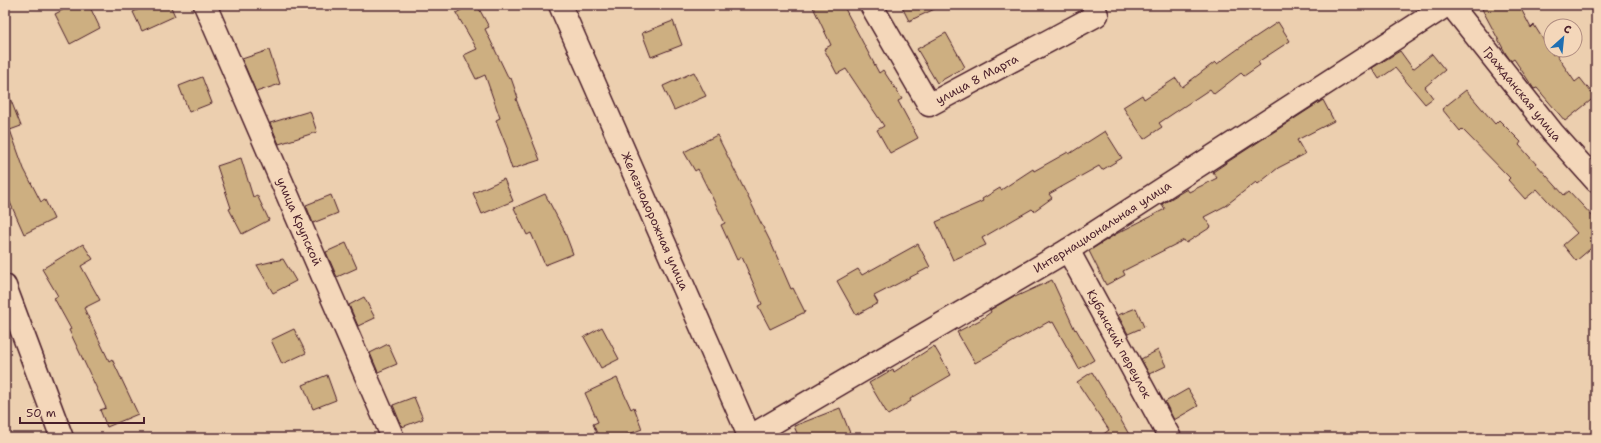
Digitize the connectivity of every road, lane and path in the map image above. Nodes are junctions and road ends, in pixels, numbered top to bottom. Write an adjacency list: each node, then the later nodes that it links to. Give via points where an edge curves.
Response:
1 (205, 5): 12 (street, улица Крупской)
2 (560, 5): 10 (street, Железнодорожная улица)
3 (871, 5): 4 (street, улица 8 Марта, via 928,105 1097,15)
4 (1093, 5)
5 (1448, 5): 8 (street, Интернациональная улица)
6 (1451, 5): 7 (street, Гражданская улица, via 1553,133)
7 (1596, 181)
8 (1068, 250): 10 (street, Интернациональная улица); 13 (street, Кубанский переулок)
9 (5, 286): 11 (street)
10 (749, 437)
11 (62, 438)
12 (393, 438)
13 (1170, 438)

